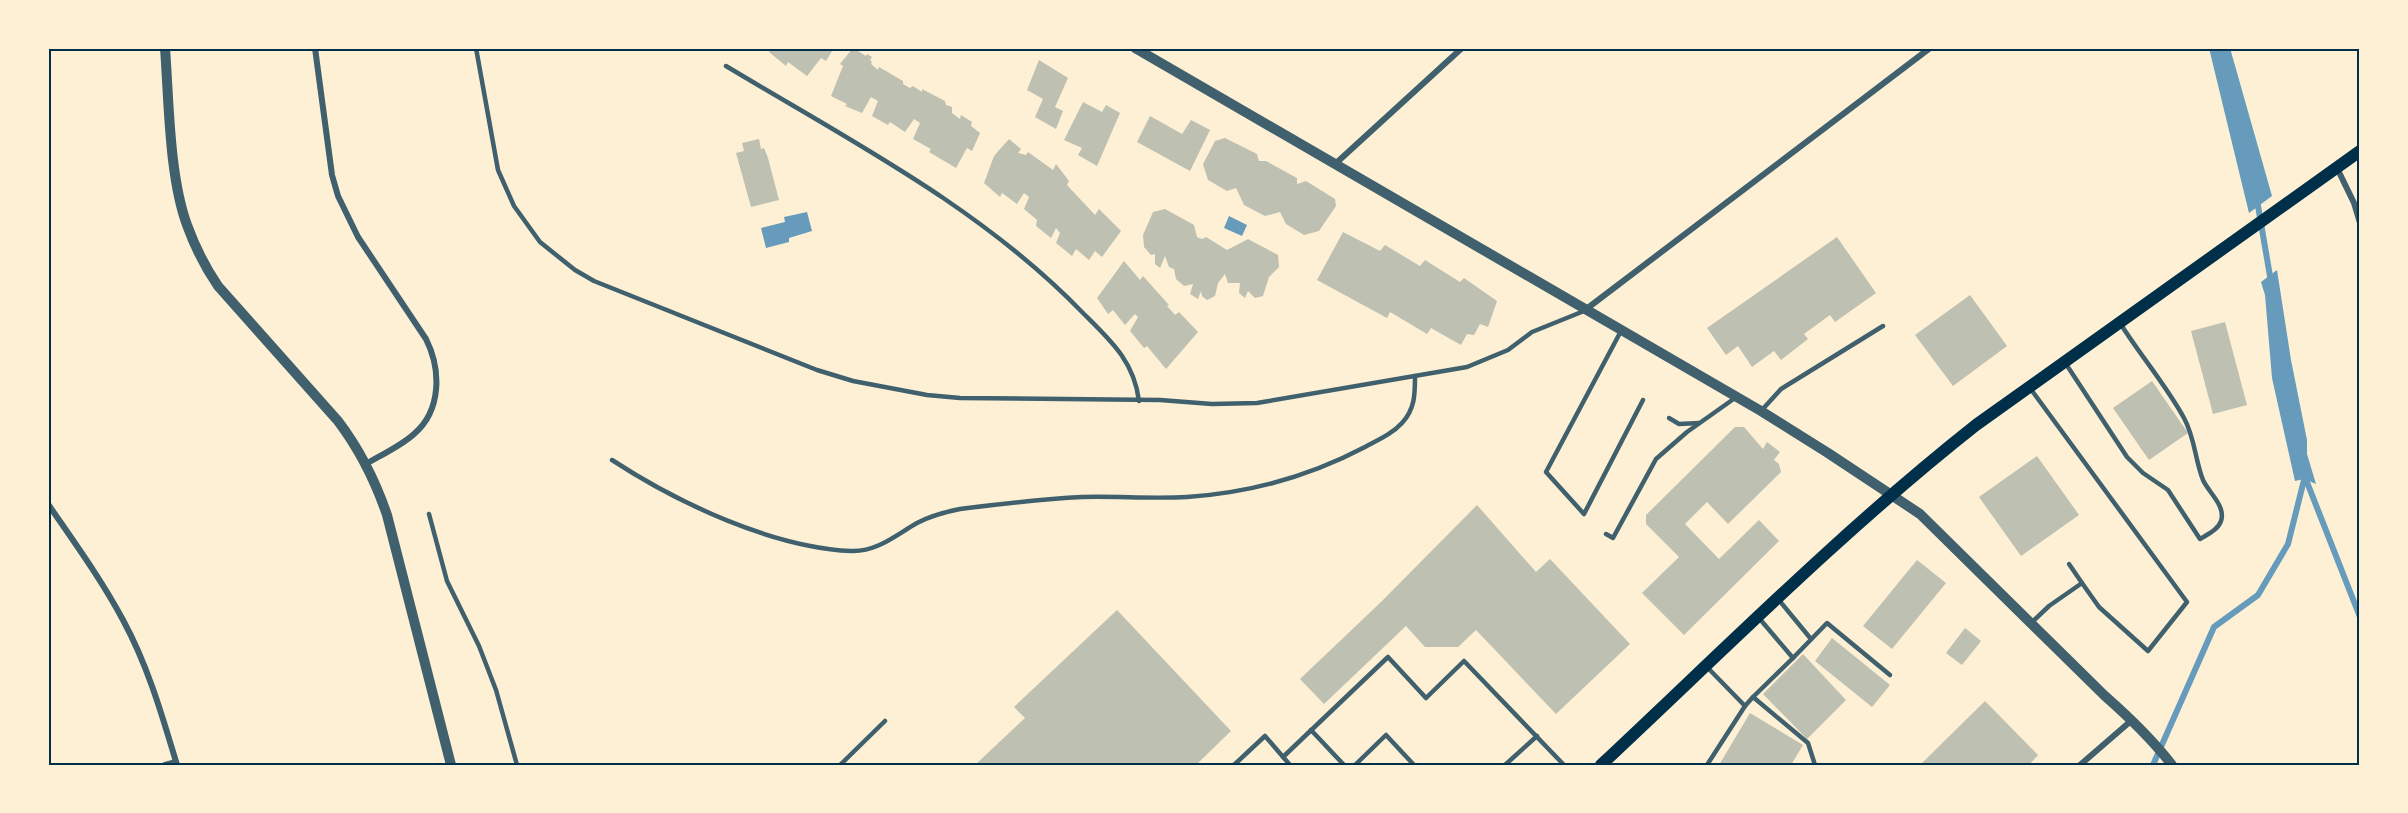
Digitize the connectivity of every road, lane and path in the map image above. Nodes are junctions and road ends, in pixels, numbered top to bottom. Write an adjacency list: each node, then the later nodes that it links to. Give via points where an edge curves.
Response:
1 (165, 48): 26 (street, via 175,173 186,224 196,247 225,295 338,421)
2 (315, 48): 26 (street, via 338,196 358,237 426,339 437,375 434,401 422,424 414,434)
3 (476, 48): 21 (lane, via 493,150 514,207 540,242 594,281 817,370 890,390 960,398)
4 (1135, 48): 9 (street)
5 (1462, 48): 9 (street)
6 (1930, 48): 12 (street)
7 (726, 66): 21 (lane, via 953,202 1007,243 1059,289 1121,353 1137,382)
8 (2360, 151): 10 (main road)
9 (1334, 165): 12 (street)
10 (2337, 167): 11 (street); 13 (main road)
11 (2360, 223)
12 (1585, 310): 15 (street); 17 (lane, via 1532,332 1481,363)
13 (2120, 323): 16 (main road); 16 (lane, via 2184,418 2202,477 2222,514 2216,529 2200,539 2168,490 2127,457)
14 (1883, 326): 22 (lane, via 1781,389)
15 (1620, 331): 19 (street); 20 (lane, via 1546,472 1584,514)
16 (2065, 362): 18 (main road)
17 (1415, 376): 21 (lane, via 1257,403); 25 (lane, via 1415,399 1397,428 1356,452 1272,483 1215,494 1081,497 961,509 931,517 881,545 860,551 796,541 722,519 665,492)
18 (2030, 387): 27 (main road, via 1976,425); 32 (lane, via 2187,602 2148,651 2099,607)
19 (1735, 398): 22 (street); 24 (lane)
20 (1643, 400)
21 (1139, 401)
22 (1761, 411): 27 (street)
23 (1669, 418): 24 (lane, via 1679,424)
24 (1700, 423): 30 (lane, via 1656,459 1613,538)
25 (612, 460)
26 (366, 464): 49 (street, via 387,515)
27 (1890, 496): 33 (main road); 35 (street, via 1920,514)
28 (48, 504): 47 (street, via 123,621 150,679)
29 (429, 513): 50 (lane, via 447,581 492,679)
30 (1606, 534)
31 (2069, 564): 32 (lane)
32 (2082, 583): 35 (lane)
33 (1778, 598): 34 (main road); 36 (lane)
34 (1758, 617): 37 (lane); 38 (main road)
35 (2031, 623): 42 (street)
36 (1811, 639): 37 (lane); 39 (lane, via 1827,623)
37 (1793, 657): 40 (lane)
38 (1706, 666): 41 (lane); 59 (main road)
39 (1890, 675)
40 (1753, 697): 41 (lane); 61 (lane, via 1808,743)
41 (1745, 706): 60 (lane)
42 (2132, 719): 62 (street); 63 (street)
43 (885, 721): 51 (lane)
44 (1311, 730): 45 (lane, via 1388,657 1426,698 1464,661); 46 (lane); 54 (lane)
45 (1537, 736): 57 (lane); 58 (lane)
46 (1283, 757): 52 (lane, via 1265,736); 53 (lane)
47 (177, 763): 48 (street)
48 (165, 765)
49 (451, 765)
50 (518, 765)
51 (840, 765)
52 (1234, 765)
53 (1290, 765)
54 (1344, 765)
55 (1355, 765): 56 (lane, via 1386,735)
56 (1414, 765)
57 (1505, 765)
58 (1564, 765)
59 (1601, 765)
60 (1707, 765)
61 (1815, 765)
62 (2080, 765)
63 (2172, 765)

